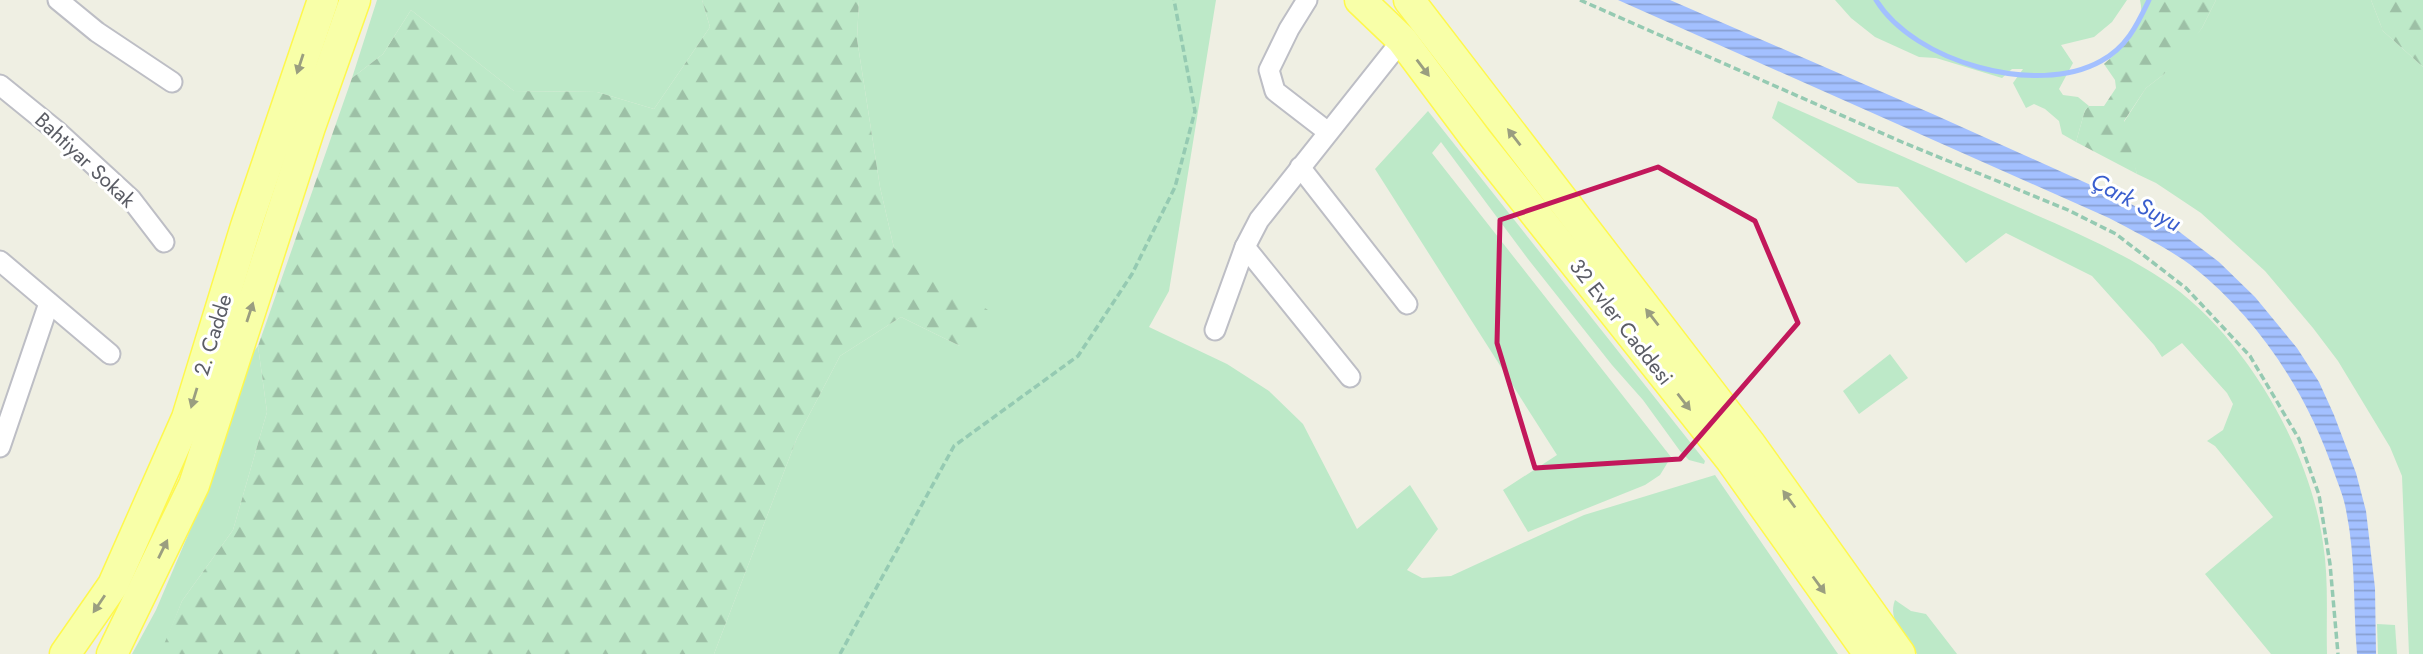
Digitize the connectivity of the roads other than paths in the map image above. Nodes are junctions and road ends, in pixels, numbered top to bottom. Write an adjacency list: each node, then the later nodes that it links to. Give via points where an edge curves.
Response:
1 (58, 0): 8 (street)
2 (323, 0): 21 (main road, 2. Cadde, one-way to 21, via 187,418 113,585)
3 (355, 0): 22 (main road, 2. Cadde, one-way to 3, via 194,485)
4 (1307, 0): 10 (street, via 1269,69 1275,91)
5 (1360, 0): 7 (main road, 32 Evler Caddesi)
6 (1409, 0): 24 (main road, 32 Evler Caddesi, one-way to 6, via 1751,445)
7 (1402, 40): 10 (street); 23 (main road, 32 Evler Caddesi, one-way to 23, via 1731,460)
8 (172, 82)
9 (0, 85): 12 (street, Bahtiyar Sokak, via 131,198)
10 (1328, 132): 11 (street)
11 (1300, 167): 13 (street, via 1259,220); 16 (street)
12 (164, 242)
13 (1245, 247): 17 (street); 19 (street)
14 (0, 261): 15 (street)
15 (49, 303): 18 (street); 20 (street)
16 (1407, 304)
17 (1215, 330)
18 (110, 354)
19 (1350, 377)
20 (0, 445)
21 (65, 654)
22 (112, 654)
23 (1869, 654)
24 (1900, 654)

